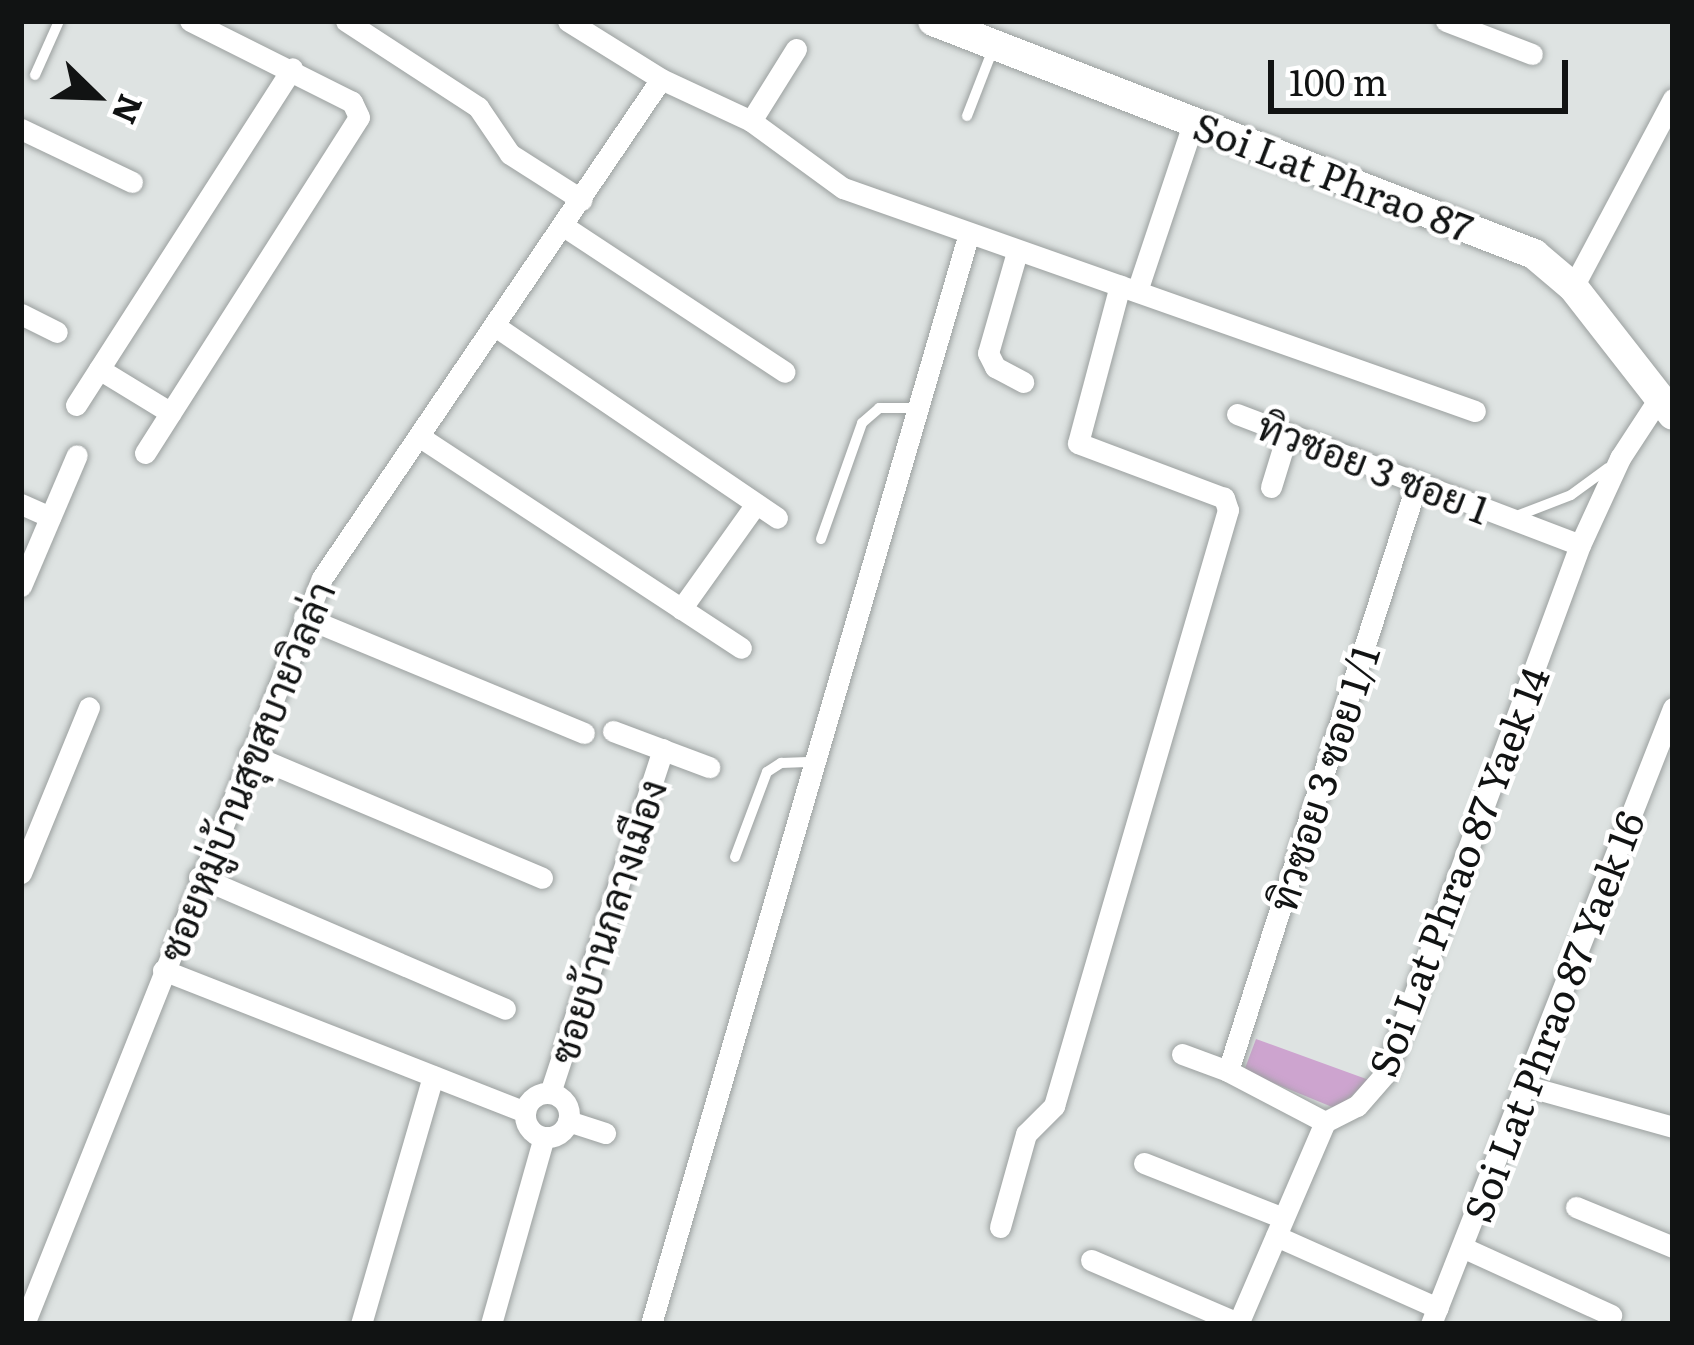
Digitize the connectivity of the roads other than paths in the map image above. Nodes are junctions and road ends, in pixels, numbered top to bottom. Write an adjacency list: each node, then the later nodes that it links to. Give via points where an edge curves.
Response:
1 (59, 21): 11 (lane)
2 (190, 21): 10 (street)
3 (346, 21): 20 (street, via 478,107 510,154)
4 (568, 21): 12 (street)
5 (933, 21): 7 (street, Soi Lat Phrao 87)
6 (1446, 21): 9 (street)
7 (994, 46): 14 (lane); 16 (street, Soi Lat Phrao 87)
8 (796, 49): 15 (street)
9 (1532, 54)
10 (292, 68): 29 (street); 36 (street, via 352,102 358,117)
11 (35, 75)
12 (661, 79): 15 (street); 20 (street, ซอยหมู่บ้านสุขสบายวิลล่า)
13 (1673, 99): 18 (street)
14 (967, 116)
15 (752, 121): 22 (street, via 819,175)
16 (1194, 121): 24 (street, Soi Lat Phrao 87, via 1508,242); 25 (street)
17 (21, 129): 19 (street)
18 (1664, 142): 24 (street)
19 (132, 182)
20 (582, 200): 21 (street, ซอยหมู่บ้านสุขสบายวิลล่า)
21 (565, 226): 27 (street, ซอยหมู่บ้านสุขสบายวิลล่า); 30 (street)
22 (969, 233): 23 (street); 33 (street)
23 (1017, 252): 25 (street); 31 (street, via 988,352 995,367)
24 (1573, 287): 34 (street, Soi Lat Phrao 87)
25 (1128, 288): 35 (street); 83 (street, via 1078,443 1224,498 1228,509 1054,1106 1026,1134)
26 (21, 314): 28 (street)
27 (495, 326): 39 (street, ซอยหมู่บ้านสุขสบายวิลล่า); 46 (street)
28 (57, 332)
29 (99, 369): 32 (street); 36 (street)
30 (785, 372)
31 (1023, 382)
32 (76, 405)
33 (915, 408): 50 (lane, via 879,408 862,423); 62 (street)
34 (1666, 408): 42 (street, Soi Lat Phrao 87 Yaek 14)
35 (1475, 411)
36 (171, 413): 40 (street)
37 (1237, 414): 38 (street, ทิวซอย 3 ซอย 1)
38 (1287, 434): 43 (street, ทิวซอย 3 ซอย 1); 44 (street)
39 (420, 437): 53 (street); 54 (street, ซอยหมู่บ้านสุขสบายวิลล่า, via 334,556)
40 (145, 453)
41 (77, 454): 47 (street)
42 (1620, 458): 49 (lane, ทิวซอย 3 ซอย 1, via 1571,495); 51 (street, Soi Lat Phrao 87 Yaek 14)
43 (1416, 486): 49 (street, ทิวซอย 3 ซอย 1); 71 (street, ทิวซอย 3 ซอย 1/1)
44 (1271, 487)
45 (21, 504): 47 (street)
46 (756, 504): 48 (street); 53 (street)
47 (50, 517): 52 (street)
48 (777, 518)
49 (1512, 518): 51 (street, ทิวซอย 3 ซอย 1)
50 (820, 539)
51 (1580, 545): 77 (street, Soi Lat Phrao 87 Yaek 14, via 1385,1073 1357,1106)
52 (21, 586)
53 (681, 609): 55 (street)
54 (304, 617): 59 (street); 61 (street, ซอยหมู่บ้านสุขสบายวิลล่า)
55 (741, 648)
56 (89, 707): 65 (street)
57 (1673, 708): 73 (street, Soi Lat Phrao 87 Yaek 16)
58 (613, 731): 60 (street, ซอยบ้านกลางเมือง)
59 (584, 733)
60 (663, 749): 63 (street, ซอยบ้านกลางเมือง); 74 (street, ซอยบ้านกลางเมือง)
61 (248, 754): 66 (street, ซอยหมู่บ้านสุขสบายวิลล่า); 67 (street)
62 (814, 761): 64 (lane, via 767,772); 93 (street)
63 (710, 766)
64 (735, 857)
65 (21, 873)
66 (199, 877): 68 (street, ซอยหมู่บ้านสุขสบายวิลล่า); 69 (street)
67 (542, 878)
68 (163, 970): 72 (street, ซอยบ้านกลางเมือง); 90 (street, ซอยหมู่บ้านสุขสบายวิลล่า)
69 (505, 1009)
70 (1183, 1054): 71 (street)
71 (1228, 1071): 77 (street)
72 (434, 1076): 75 (street, ซอยบ้านกลางเมือง); 91 (street)
73 (1526, 1086): 78 (street); 85 (street, Soi Lat Phrao 87 Yaek 16)
74 (550, 1094): 75 (street, ซอยบ้านกลางเมือง, via 533,1098); 76 (street, ซอยบ้านกลางเมือง, via 565,1103)
75 (525, 1112): 80 (street, via 529,1129)
76 (568, 1121): 79 (street, ซอยบ้านกลางเมือง); 80 (street, ซอยบ้านกลางเมือง)
77 (1325, 1122): 84 (street)
78 (1673, 1127)
79 (605, 1133)
80 (544, 1137): 92 (street)
81 (1144, 1163): 84 (street)
82 (1576, 1207): 86 (street)
83 (1000, 1227)
84 (1280, 1227): 89 (street); 94 (street)
85 (1462, 1247): 88 (street); 89 (street, Soi Lat Phrao 87 Yaek 16)
86 (1673, 1247)
87 (1090, 1260): 94 (street)
88 (1611, 1315)
89 (1434, 1316)
90 (25, 1324)
91 (361, 1324)
92 (491, 1324)
93 (651, 1324)
94 (1238, 1324)

